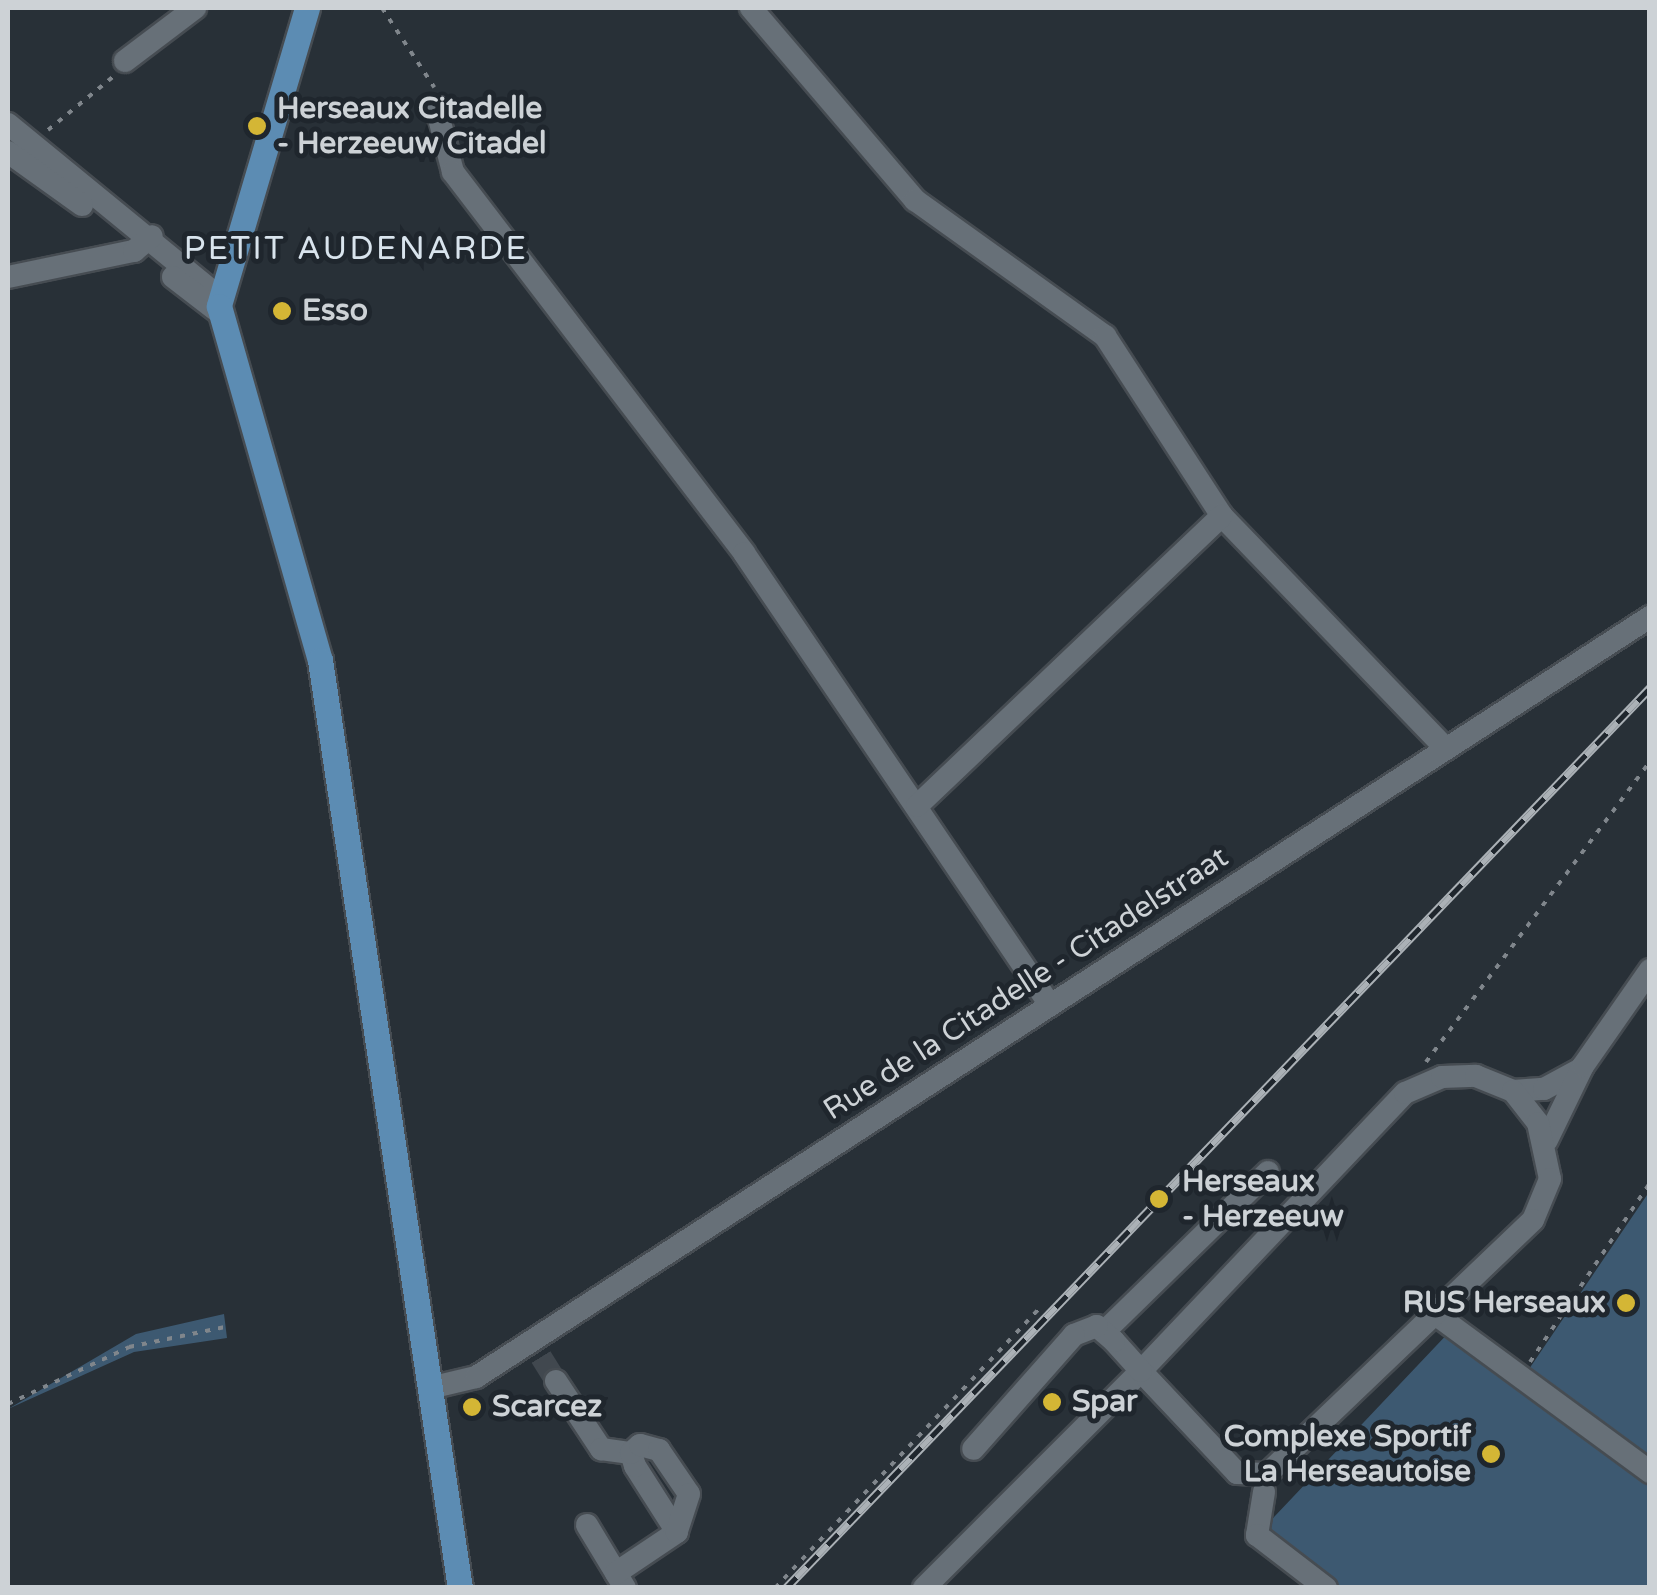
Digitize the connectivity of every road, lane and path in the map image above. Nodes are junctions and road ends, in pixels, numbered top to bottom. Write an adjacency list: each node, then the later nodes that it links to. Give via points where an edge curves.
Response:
1 (196, 8): 5 (street)
2 (306, 8): 11 (main road)
3 (382, 8): 6 (path, via 434,88)
4 (752, 8): 12 (street, via 916,200 1104,336)
5 (125, 61): 8 (path, via 56,126)
6 (436, 106): 16 (street, via 453,172 744,553)
7 (8, 124): 8 (street)
8 (12, 150): 9 (street)
9 (146, 242): 10 (street); 11 (street)
10 (8, 277)
11 (220, 306): 32 (main road, via 320,660)
12 (1222, 516): 14 (street); 16 (street)
13 (1650, 617): 14 (street, Rue de la Citadelle - Citadelstraat)
14 (1446, 749): 18 (street, Rue de la Citadelle - Citadelstraat)
15 (1650, 761): 21 (path)
16 (918, 806): 18 (street)
17 (1650, 970): 19 (street)
18 (1050, 1004): 32 (street, Rue de la Citadelle - Citadelstraat, via 535,1349 468,1381)
19 (1584, 1066): 20 (street, via 1544,1089); 22 (street)
20 (1513, 1091): 21 (street, via 1464,1075); 22 (street)
21 (1406, 1093): 29 (street)
22 (1547, 1140): 26 (street, via 1550,1179 1539,1212)
23 (1268, 1172): 28 (street)
24 (1650, 1183): 30 (path)
25 (1038, 1310): 40 (path)
26 (1434, 1314): 29 (street, via 1254,1480); 30 (street)
27 (225, 1326): 33 (path, via 129,1347)
28 (1104, 1332): 29 (street); 34 (street, via 1074,1335)
29 (1140, 1371): 41 (street)
30 (1520, 1376): 35 (street)
31 (556, 1380): 38 (street, via 600,1449 631,1453 677,1532)
32 (430, 1388): 39 (main road)
33 (8, 1404)
34 (973, 1449)
35 (1650, 1472)
36 (1264, 1492): 42 (street, via 1257,1535)
37 (588, 1525): 38 (street)
38 (621, 1580)
39 (460, 1588)
40 (774, 1588)
41 (924, 1588)
42 (1326, 1588)

